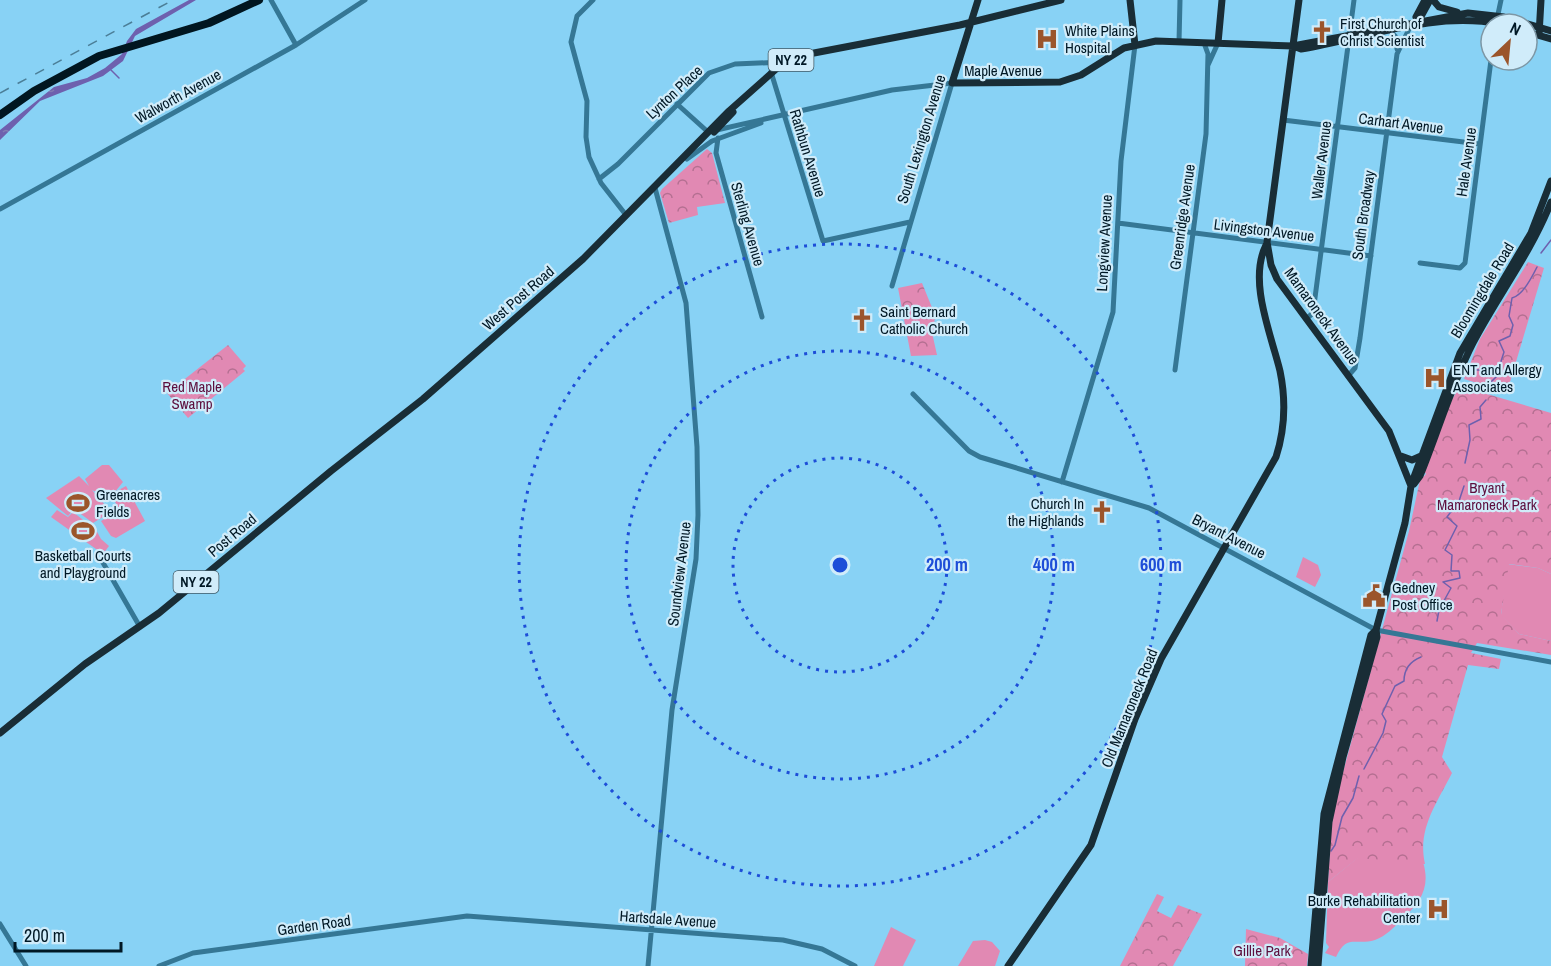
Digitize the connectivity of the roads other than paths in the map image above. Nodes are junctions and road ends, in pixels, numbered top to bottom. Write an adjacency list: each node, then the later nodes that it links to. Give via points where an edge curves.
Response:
1 (250, 0): 27 (highway, via 209,19)
2 (258, 0): 27 (highway, via 215,21)
3 (271, 0): 25 (street)
4 (365, 0): 25 (street, Walworth Avenue)
5 (593, 0): 52 (street, via 577,16 571,42 587,101 589,154)
6 (978, 0): 18 (main road, South Lexington Avenue)
7 (1061, 0): 18 (main road, NY 22)
8 (1130, 0): 26 (main road, Longview Avenue)
9 (1180, 0): 22 (street)
10 (1222, 0): 24 (main road)
11 (1299, 0): 28 (main road, Mamaroneck Avenue)
12 (1354, 0): 21 (street, Waller Avenue)
13 (1425, 0): 19 (main road, South Broadway)
14 (1431, 0): 15 (main road, via 1443,9); 19 (main road, South Broadway)
15 (1468, 13): 16 (main road, Maple Avenue); 19 (main road, Maple Avenue)
16 (1479, 16)
17 (1479, 21): 19 (main road, Maple Avenue)
18 (971, 22): 31 (main road, West Post Road / NY 22); 35 (main road, South Lexington Avenue)
19 (1415, 23): 20 (main road, Maple Avenue); 21 (main road, Maple Avenue); 30 (street, South Broadway)
20 (1390, 31): 21 (main road, Maple Avenue); 30 (street, South Broadway, via 1396,37)
21 (1349, 37): 28 (main road, Maple Avenue, via 1301,49); 43 (street, Waller Avenue)
22 (1179, 42): 23 (main road, Maple Avenue); 26 (main road, Maple Avenue)
23 (1204, 43): 24 (main road, Maple Avenue); 29 (street, Greenridge Avenue)
24 (1218, 43): 28 (main road, Maple Avenue); 29 (street); 32 (street, Greenridge Avenue)
25 (296, 45): 56 (street, Walworth Avenue)
26 (1135, 45): 35 (main road, Maple Avenue, via 1118,51 1081,75 1060,82); 59 (street, Longview Avenue)
27 (127, 46): 38 (highway, via 83,59); 39 (highway, via 68,72)
28 (1293, 46): 41 (main road, Mamaroneck Avenue)
29 (1208, 54): 32 (street, Greenridge Avenue)
30 (1397, 54): 46 (street, South Broadway)
31 (784, 62): 33 (main road, West Post Road / NY 22); 37 (street, Lynton Place, via 719,68 700,80)
32 (1208, 67): 60 (street, Greenridge Avenue, via 1206,134)
33 (771, 72): 36 (main road, West Post Road / NY 22); 40 (street, Rathbun Avenue)
34 (1489, 72): 48 (street, Hale Avenue)
35 (952, 83): 40 (street, Maple Avenue, via 901,88); 58 (street, South Lexington Avenue)
36 (742, 100): 44 (main road, West Post Road / NY 22); 45 (main road, West Post Road / NY 22)
37 (677, 104): 45 (street); 52 (street, Lynton Place)
38 (0, 110)
39 (0, 115)
40 (784, 116): 42 (street, Maple Avenue); 58 (street, Rathbun Avenue, via 823,241)
41 (1283, 120): 43 (street, Carhart Avenue); 61 (main road, Mamaroneck Avenue)
42 (765, 121): 44 (street, Maple Avenue); 47 (street)
43 (1337, 127): 46 (street, Carhart Avenue); 62 (street, Waller Avenue)
44 (716, 130): 45 (street, Maple Avenue); 51 (main road, West Post Road / NY 22)
45 (708, 132): 54 (main road, West Post Road / NY 22)
46 (1387, 133): 48 (street, Carhart Avenue); 63 (street, South Broadway)
47 (718, 138): 49 (street); 50 (street, Sterling Avenue)
48 (1480, 144): 65 (street, Hale Avenue, via 1463,266)
49 (704, 147): 50 (street, via 711,147); 51 (street)
50 (716, 153): 68 (street, Sterling Avenue)
51 (687, 159): 54 (main road, West Post Road / NY 22)
52 (599, 179): 57 (street)
53 (1551, 181): 75 (main road, Bloomingdale Road, via 1531,233 1460,353)
54 (655, 188): 57 (main road, West Post Road / NY 22); 86 (street, Soundview Avenue, via 686,303 698,515 696,559 672,710)
55 (1551, 202): 77 (main road, Bloomingdale Road, via 1528,254 1469,352 1444,407 1420,477)
56 (0, 209)
57 (626, 215): 73 (main road, West Post Road / NY 22, via 563,277)
58 (910, 222): 67 (street, South Lexington Avenue)
59 (1118, 223): 60 (street, Livingston Avenue); 76 (street, Longview Avenue, via 1113,312)
60 (1192, 233): 61 (street, Livingston Avenue); 70 (street, Greenridge Avenue)
61 (1267, 242): 62 (street, Livingston Avenue); 64 (main road, Mamaroneck Avenue); 66 (main road, Old Mamaroneck Road)
62 (1321, 249): 63 (street, Livingston Avenue); 69 (street, Waller Avenue, via 1313,313)
63 (1371, 256): 71 (street, South Broadway, via 1355,368)
64 (1270, 262): 66 (main road, Old Mamaroneck Road); 69 (main road, Mamaroneck Avenue, via 1276,279)
65 (1420, 263)
66 (1262, 283): 78 (main road, Old Mamaroneck Road, via 1262,309 1283,393 1283,429 1271,470)
67 (892, 286)
68 (762, 317)
69 (1306, 320): 71 (main road, Mamaroneck Avenue)
70 (1174, 370)
71 (1348, 376): 74 (main road, Mamaroneck Avenue, via 1389,431)
72 (914, 394): 76 (street, Bryant Avenue, via 969,451)
73 (394, 421): 80 (main road, Post Road / NY 22)
74 (1401, 456): 75 (main road, via 1412,460); 77 (main road, Mamaroneck Avenue)
75 (1421, 456): 77 (main road, Bloomingdale Road)
76 (1062, 482): 78 (street, Bryant Avenue, via 1149,508)
77 (1411, 486): 81 (main road, Mamaroneck Avenue)
78 (1227, 548): 81 (street, Bryant Avenue); 91 (main road, Old Mamaroneck Road, via 1160,663 1135,719 1091,845)
79 (102, 561): 80 (street)
80 (140, 627): 83 (main road, Post Road / NY 22, via 86,664)
81 (1376, 630): 82 (street, Bryant Avenue); 92 (main road, Mamaroneck Avenue, via 1371,635 1324,814); 93 (main road, Mamaroneck Avenue, via 1329,822)
82 (1551, 662)
83 (0, 733)
84 (474, 916): 86 (street, Hartsdale Avenue); 88 (street, Garden Road, via 193,953)
85 (0, 924): 87 (street)
86 (651, 930): 89 (street, Soundview Avenue); 90 (street, Hartsdale Avenue, via 790,941 826,951)
87 (26, 966)
88 (159, 966)
89 (648, 966)
90 (855, 966)
91 (1008, 966)
92 (1311, 966)
93 (1318, 966)

